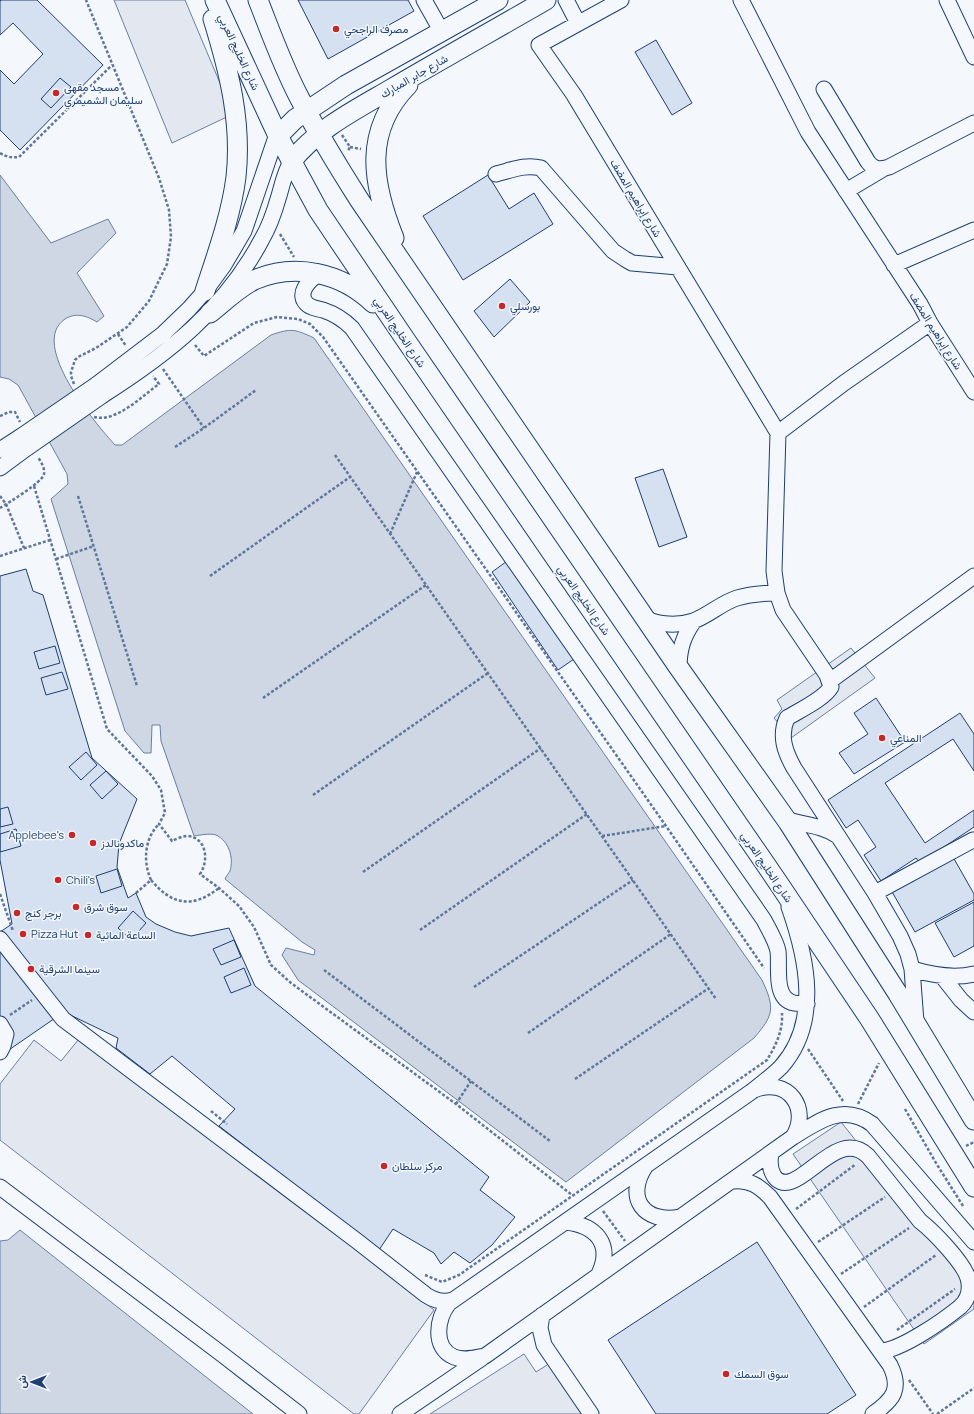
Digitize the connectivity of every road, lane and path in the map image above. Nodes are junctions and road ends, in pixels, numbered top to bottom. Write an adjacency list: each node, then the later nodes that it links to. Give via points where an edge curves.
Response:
1 (86, 0): 15 (path)
2 (208, 0): 34 (main road, via 232,87 238,138 232,201)
3 (215, 0): 23 (main road, شارع الخليج العربي)
4 (258, 0): 17 (main road)
5 (424, 0): 13 (street)
6 (498, 0): 13 (main road)
7 (546, 0): 16 (main road, شارع جابر المبارك)
8 (566, 0): 12 (street)
9 (622, 0): 12 (street, شارع إبراهيم المضف)
10 (742, 0): 28 (street, شارع إبراهيم المضف, via 808,132)
11 (947, 0): 14 (street)
12 (578, 23): 31 (street, شارع إبراهيم المضف, via 539,45 574,95)
13 (442, 32): 18 (main road)
14 (974, 56)
15 (112, 65): 24 (path, via 19,157 6,157); 37 (path, via 159,178 169,210 171,237 167,264 149,300)
16 (424, 69): 22 (main road, شارع جابر المبارك); 32 (main road, via 393,102 381,126 376,151 377,185 382,204)
17 (293, 85): 18 (main road, via 323,90); 20 (main road)
18 (346, 85): 20 (main road)
19 (824, 90): 26 (street, via 868,162 876,169)
20 (306, 111): 22 (main road); 23 (main road)
21 (974, 123): 26 (street)
22 (318, 134): 25 (main road, شارع جابر المبارك); 32 (main road, via 360,202)
23 (278, 136): 25 (main road, شارع الخليج العربي); 34 (street, via 244,231)
24 (0, 153)
25 (291, 162): 35 (street, via 262,239 232,287); 38 (main road, شارع الخليج العربي, via 318,210)
26 (883, 169): 28 (street)
27 (496, 174): 31 (street, via 526,166 541,168 613,251 632,262)
28 (846, 191): 30 (street, شارع إبراهيم المضف)
29 (974, 230): 30 (street)
30 (894, 265): 36 (street, شارع إبراهيم المضف)
31 (678, 267): 49 (street, شارع إبراهيم المضف)
32 (408, 271): 73 (main road)
33 (320, 274): 35 (main road, via 289,271 265,276 241,288); 38 (main road, via 334,277 362,292); 109 (street, via 305,287 305,302 312,308 340,317 352,328 764,920 778,950 778,978 783,994 794,1003)
34 (205, 291): 44 (street, via 189,309)
35 (210, 313): 44 (street, via 163,354)
36 (930, 323): 46 (street, شارع إبراهيم المضف); 49 (street)
37 (118, 334): 39 (path); 43 (path, via 75,360 71,376)
38 (403, 336): 92 (main road, شارع الخليج العربي)
39 (127, 347)
40 (190, 348): 55 (path, via 196,344 204,356 254,323 277,317 298,319 310,324 324,337)
41 (161, 367): 48 (path)
42 (152, 373): 47 (path, via 159,384 120,413 108,418 95,417)
43 (76, 386)
44 (100, 390): 50 (street, bridge)
45 (256, 390): 48 (path)
46 (974, 392)
47 (89, 413)
48 (204, 428): 51 (path)
49 (778, 433): 72 (street, via 774,571)
50 (24, 442): 52 (street); 54 (street)
51 (175, 447)
52 (0, 450)
53 (335, 455): 57 (path)
54 (0, 468)
55 (418, 472): 63 (path); 85 (path)
56 (44, 474): 58 (path)
57 (350, 477): 63 (path); 69 (path)
58 (34, 486): 61 (path); 64 (path)
59 (0, 496): 61 (path)
60 (78, 496): 65 (path)
61 (6, 504): 62 (path); 66 (path)
62 (0, 508)
63 (390, 534): 71 (path)
64 (50, 540): 66 (path); 68 (path)
65 (94, 546): 68 (path); 78 (path)
66 (24, 548): 67 (path)
67 (0, 556)
68 (56, 558): 84 (path, via 107,729 152,776 161,790 165,813)
69 (210, 576)
70 (974, 576): 77 (street)
71 (426, 585): 76 (path); 79 (path)
72 (777, 593): 74 (street, via 737,598); 77 (street, via 787,618)
73 (645, 618): 74 (street, via 665,623); 75 (main road)
74 (694, 621): 75 (street, via 682,642)
75 (679, 668): 83 (main road)
76 (488, 673): 80 (path); 81 (path)
77 (830, 681): 87 (street, via 828,693 787,718 783,740 791,762)
78 (137, 686)
79 (263, 698)
80 (541, 748): 82 (path); 89 (path)
81 (313, 795)
82 (587, 814): 86 (path); 97 (path)
83 (785, 819): 87 (street, via 819,827); 113 (main road)
84 (159, 824): 90 (path, via 145,852 147,872); 93 (path, via 172,841 187,836 197,840 204,848 206,856 200,874)
85 (666, 826): 86 (path); 102 (path)
86 (602, 836): 91 (path)
87 (838, 837): 95 (street)
88 (973, 840): 95 (street)
89 (362, 872)
90 (151, 880): 93 (path, via 166,896 179,901 200,900); 94 (path)
91 (633, 880): 98 (path); 105 (path)
92 (778, 881): 109 (street, via 800,941); 134 (main road, شارع الخليج العربي)
93 (219, 888): 124 (path, via 239,906 254,927 271,965 291,983)
94 (136, 893)
95 (875, 893): 100 (street, via 900,936)
96 (0, 894): 99 (path)
97 (420, 930)
98 (671, 934): 106 (path); 114 (path)
99 (7, 935): 107 (street)
100 (912, 969): 104 (street); 113 (street)
101 (324, 970): 120 (path)
102 (766, 971)
103 (974, 974): 104 (street)
104 (942, 976): 110 (street)
105 (474, 987)
106 (709, 988): 108 (path); 119 (path)
107 (43, 993): 112 (path); 155 (street, via 63,1019 426,1295 437,1300)
108 (716, 999)
109 (807, 1004): 115 (street)
110 (974, 1012)
111 (785, 1014): 136 (path, via 781,1008 780,1034 767,1060)
112 (3, 1021): 116 (street, via 6,1034)
113 (916, 1022): 118 (main road)
114 (528, 1033)
115 (800, 1035): 122 (street, via 781,1067); 126 (path)
116 (0, 1052)
117 (882, 1069): 126 (path, via 879,1062)
118 (944, 1071): 121 (main road); 127 (main road)
119 (575, 1079)
120 (471, 1081): 124 (path); 130 (path)
121 (974, 1091)
122 (751, 1092): 129 (street, via 772,1086 782,1088 790,1094 796,1103 799,1116 798,1130); 133 (street)
123 (902, 1103): 142 (path)
124 (456, 1104): 140 (path)
125 (209, 1110): 128 (path)
126 (852, 1115): 129 (street, via 837,1115 824,1119); 147 (street, via 866,1120 881,1134)
127 (974, 1120)
128 (228, 1124)
129 (793, 1137): 131 (street)
130 (550, 1140)
131 (771, 1154): 132 (street, via 772,1174 776,1180 783,1183 794,1180 841,1150 857,1149); 135 (street)
132 (868, 1156): 139 (street); 144 (path)
133 (644, 1167): 141 (street); 143 (street, via 637,1186 642,1208 656,1218)
134 (969, 1167): 138 (main road, شارع الخليج العربي)
135 (733, 1181): 143 (street); 144 (street, via 750,1182 762,1189)
136 (586, 1186): 140 (path); 141 (path)
137 (0, 1187): 162 (street)
138 (974, 1187)
139 (895, 1190): 145 (street); 149 (path)
140 (572, 1195): 151 (path, via 459,1275 442,1282)
141 (596, 1201): 146 (street); 150 (path)
142 (966, 1210)
143 (682, 1217): 150 (street)
144 (784, 1217): 149 (street)
145 (920, 1221): 148 (street); 154 (path)
146 (565, 1222): 152 (street, via 586,1227 600,1238 604,1256); 155 (street)
147 (974, 1242)
148 (946, 1247): 153 (street); 157 (path)
149 (807, 1250): 154 (street)
150 (632, 1252): 152 (street)
151 (423, 1274)
152 (599, 1274): 156 (street)
153 (968, 1280): 158 (path); 158 (street, via 968,1296 960,1307 903,1345 890,1350)
154 (830, 1281): 157 (street)
155 (453, 1300): 159 (street, via 445,1307 440,1317 439,1336 443,1347 450,1355 459,1359)
156 (542, 1314): 159 (street); 164 (street, via 540,1335 544,1345)
157 (854, 1315): 158 (street)
158 (878, 1348): 165 (street, via 893,1371 896,1382 892,1398)
159 (485, 1356): 163 (street)
160 (907, 1376): 166 (path)
161 (974, 1388): 167 (path)
162 (299, 1414)
163 (400, 1414)
164 (591, 1414)
165 (873, 1414)
166 (932, 1414)
167 (936, 1414)

